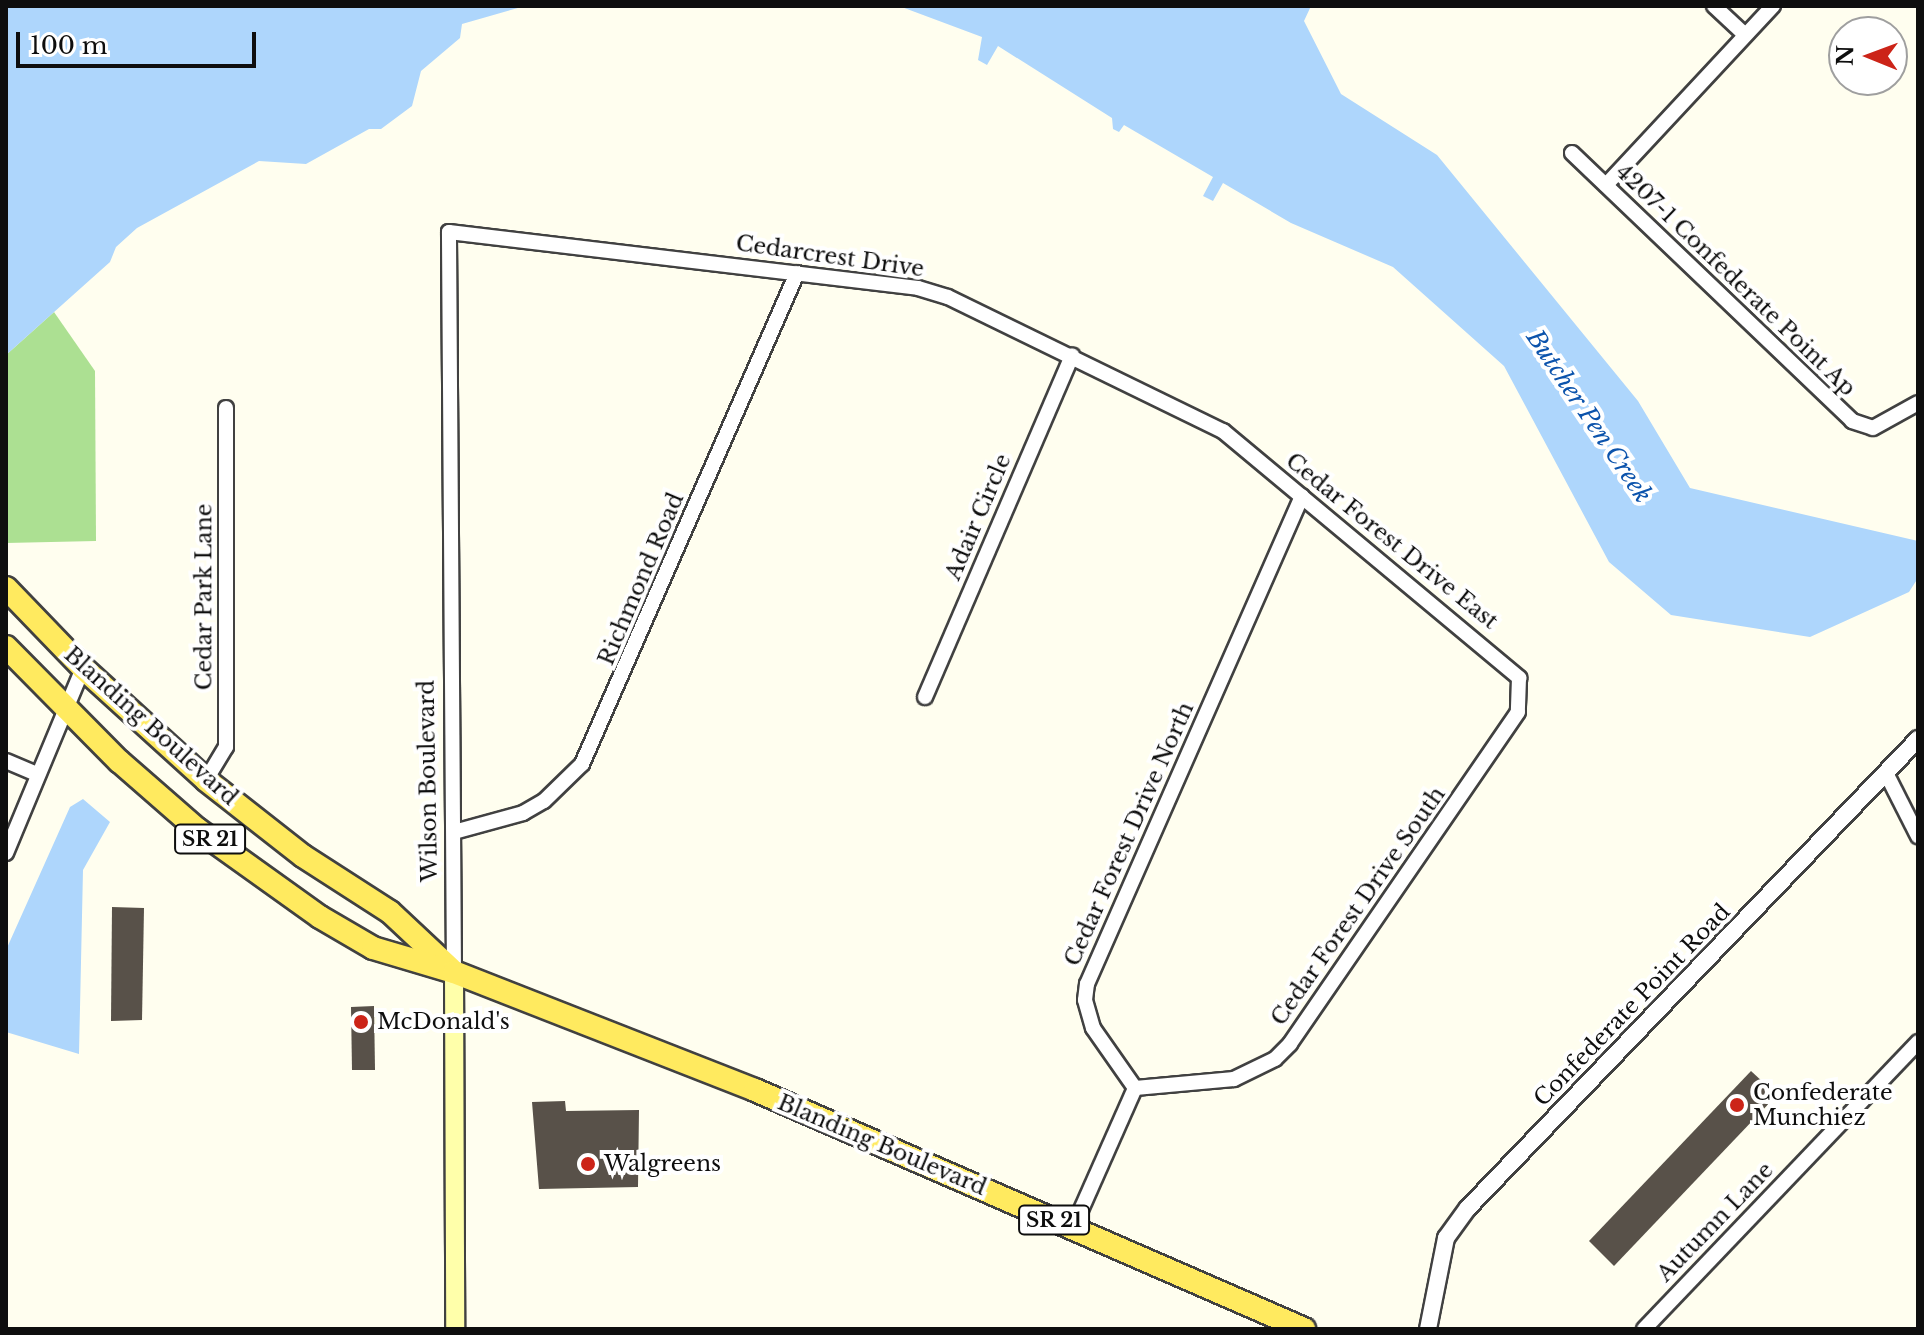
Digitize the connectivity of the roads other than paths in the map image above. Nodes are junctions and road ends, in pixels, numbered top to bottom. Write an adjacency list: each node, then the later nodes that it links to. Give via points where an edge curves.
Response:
1 (1714, 6): 3 (street)
2 (1773, 6): 3 (street)
3 (1744, 34): 5 (street)
4 (1572, 153): 5 (street, 4207-1 Confederate Point Ap)
5 (1606, 185): 9 (street, 4207-1 Confederate Point Ap, via 1852,421 1873,428)
6 (449, 232): 7 (street, Cedarcrest Drive); 24 (street, Wilson Boulevard)
7 (797, 273): 8 (street, Cedarcrest Drive, via 948,297); 24 (street, Richmond Road, via 582,764 544,801 523,813)
8 (1072, 355): 11 (street, Cedarcrest Drive); 17 (street, Adair Circle)
9 (1918, 403)
10 (226, 408): 23 (street, Cedar Park Lane, via 226,747)
11 (1223, 431): 12 (street, Cedar Forest Drive East)
12 (1302, 496): 16 (street, Cedar Forest Drive East, via 1514,669); 29 (street, Cedar Forest Drive North, via 1087,984 1085,1000 1093,1028)
13 (6, 588): 15 (main road, Blanding Boulevard / SR 21)
14 (6, 647): 18 (main road, Blanding Boulevard / SR 21)
15 (83, 668): 18 (street); 23 (main road, Blanding Boulevard / SR 21)
16 (1523, 693): 29 (street, Cedar Forest Drive South, via 1518,712 1290,1044 1275,1059 1234,1079)
17 (925, 697)
18 (65, 707): 22 (street); 27 (main road, Blanding Boulevard / SR 21, via 197,829 274,886 373,948)
19 (1918, 739): 21 (street, Confederate Point Road)
20 (6, 761): 22 (street)
21 (1886, 773): 25 (street); 33 (street, Confederate Point Road, via 1468,1208 1446,1238)
22 (37, 774): 26 (street)
23 (206, 780): 27 (main road, Blanding Boulevard / SR 21, via 303,856 390,912)
24 (454, 832): 27 (street, Wilson Boulevard)
25 (1918, 836)
26 (6, 853)
27 (454, 972): 30 (main road, Blanding Boulevard / SR 21, via 755,1090); 31 (main road, Wilson Boulevard)
28 (1918, 1042): 34 (street, Autumn Lane)
29 (1135, 1088): 30 (street)
30 (1073, 1228): 32 (main road, Blanding Boulevard / SR 21)
31 (455, 1329)
32 (1304, 1329)
33 (1428, 1329)
34 (1644, 1329)

